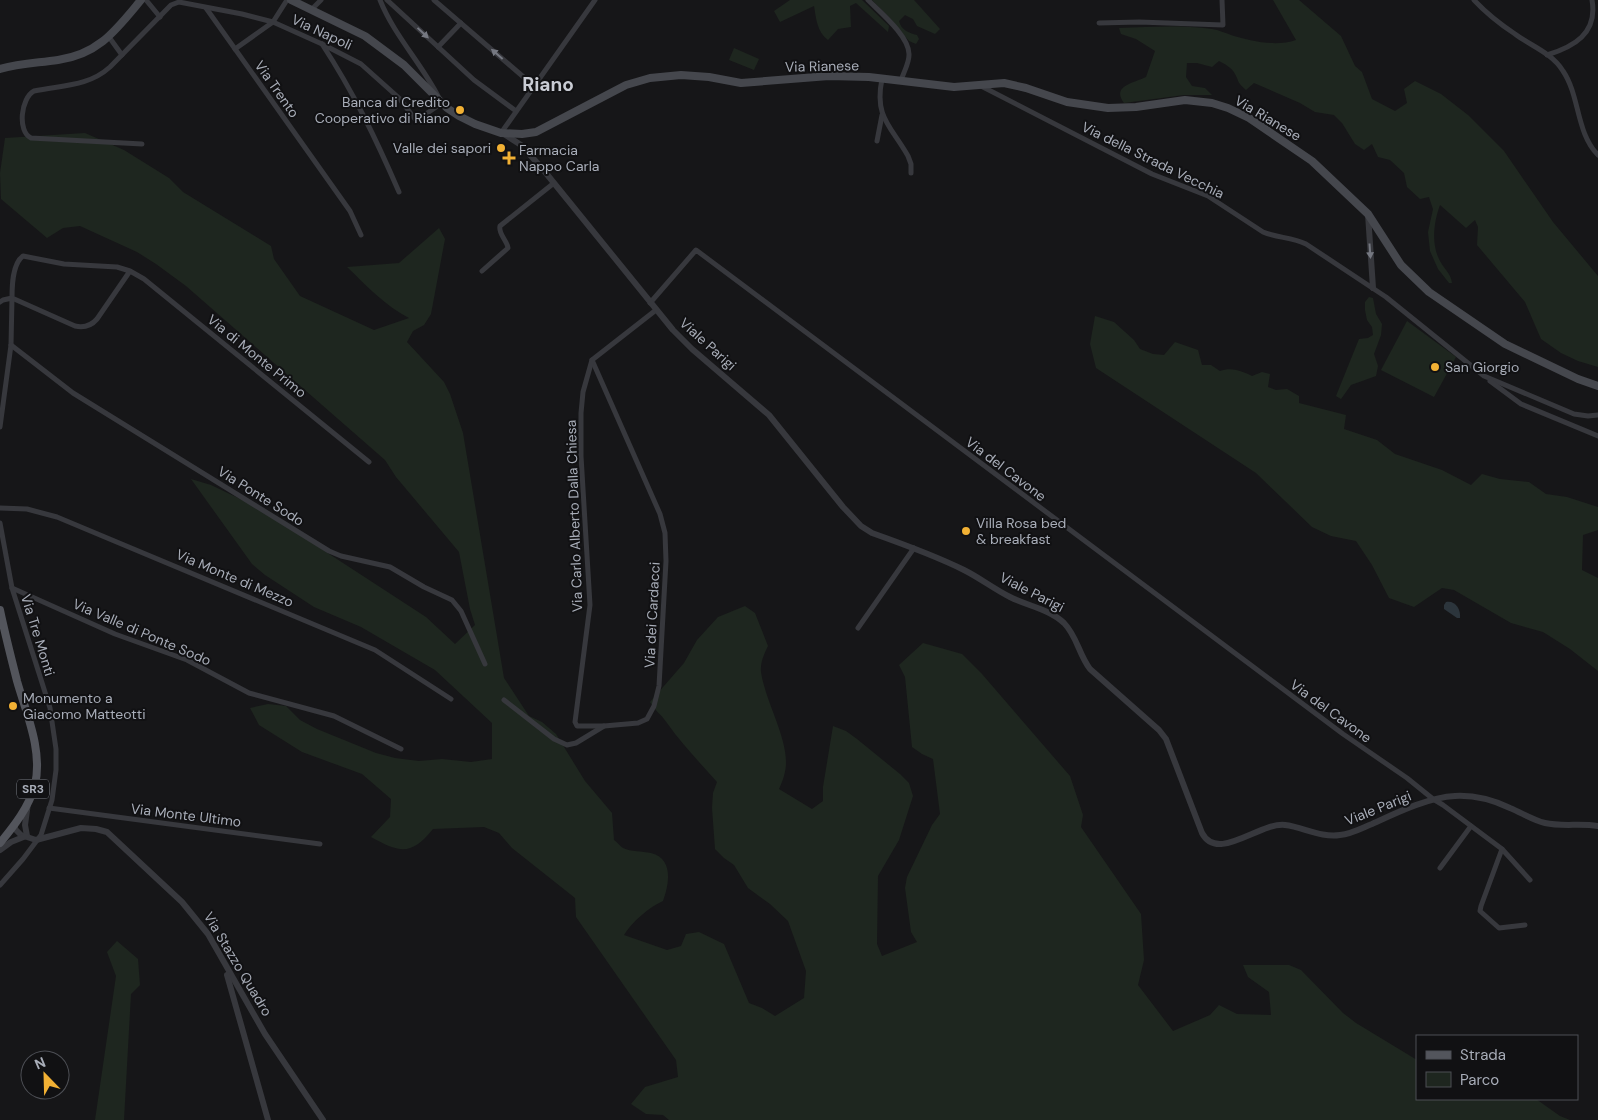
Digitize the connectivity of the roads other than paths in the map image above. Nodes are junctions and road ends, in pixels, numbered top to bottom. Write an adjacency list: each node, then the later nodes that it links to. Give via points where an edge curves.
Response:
1 (141, 0): 19 (main road)
2 (146, 0): 15 (street)
3 (289, 0): 14 (main road, Via Rianese); 16 (street)
4 (321, 0): 14 (street)
5 (380, 0): 30 (street)
6 (387, 0): 21 (street, one-way to 21)
7 (434, 0): 17 (street)
8 (595, 0): 29 (street)
9 (868, 0): 27 (street, via 898,30 907,45 909,57)
10 (1222, 0): 18 (street, via 1223,25)
11 (1474, 0): 24 (street, via 1503,26)
12 (1592, 0): 24 (street, via 1598,19 1592,34)
13 (206, 7): 15 (street, Via Napoli, via 176,3); 16 (street, Via Napoli); 22 (street, Via Trento)
14 (312, 9): 30 (main road, Via Rianese, via 374,42 413,73)
15 (160, 17): 23 (street, Via Napoli)
16 (272, 22): 20 (street, Via Napoli); 22 (street)
17 (461, 23): 21 (street); 29 (street, one-way to 17)
18 (1100, 24)
19 (109, 38): 23 (street); 25 (main road, via 76,56)
20 (322, 44): 30 (street, Via Napoli, via 361,64 398,98 415,119); 39 (street, via 352,91)
21 (438, 47): 31 (street, via 474,80)
22 (235, 49): 41 (street, Via Trento, via 350,211)
23 (122, 55): 35 (street, Via Napoli, via 89,81 30,93 24,104 23,130 28,137 39,139)
24 (1547, 55): 36 (street, via 1565,73 1586,136)
25 (0, 69)
26 (882, 79): 27 (main road, Via Rianese); 32 (street, via 879,99); 33 (main road, Via Rianese, via 809,76 741,83 692,75 653,78 618,89 536,132)
27 (901, 81): 28 (main road, Via Rianese, via 954,87)
28 (979, 85): 40 (main road, Via Rianese, via 1012,84 1067,102 1102,108 1185,100 1221,105 1249,118 1296,148); 44 (street, Via della Strada Vecchia, via 1156,176 1208,196 1263,232 1303,242)
29 (534, 86): 31 (street)
30 (441, 102): 33 (main road, Via Rianese, via 466,120)
31 (516, 111): 33 (street)
32 (882, 115): 34 (street); 37 (street, via 908,156)
33 (501, 133): 38 (street, Viale Parigi, via 521,145)
34 (877, 141)
35 (142, 144)
36 (1598, 155)
37 (911, 173)
38 (554, 183): 43 (street, via 500,226 499,231 508,248); 47 (street, Viale Parigi)
39 (399, 192)
40 (1368, 214): 44 (street, one-way to 44); 52 (main road, Via Rianese, via 1401,265 1429,292 1505,344)
41 (361, 235)
42 (130, 271): 45 (street, via 97,319 85,327 75,326); 45 (street, Via di Monte Primo, via 21,257); 56 (street, Via di Monte Primo)
43 (482, 271)
44 (1373, 288): 51 (street, Via della Strada Vecchia)
45 (12, 298): 46 (street); 49 (street)
46 (0, 302)
47 (650, 303): 48 (street, Viale Parigi); 68 (street, Via del Cavone, via 696,250)
48 (656, 310): 50 (street); 59 (street, Viale Parigi, via 692,349 769,415 861,526)
49 (11, 345): 54 (street); 63 (street, Via Ponte Sodo, via 73,392 328,550 390,567 450,598 461,611)
50 (592, 360): 66 (street, Via Carlo Alberto Dalla Chiesa, via 583,392 581,423 590,605 575,720 579,726); 66 (street, Via dei Cardacci, via 661,517 666,555 659,686 654,706 643,722)
51 (1484, 376): 53 (street, Via della Strada Vecchia, via 1574,414); 55 (street, via 1521,404)
52 (1598, 386)
53 (1598, 415)
54 (0, 427)
55 (1598, 436)
56 (369, 462)
57 (0, 508): 64 (street, Via Monte di Mezzo, via 32,510 57,517 310,622 381,653)
58 (0, 523): 60 (street, Via Tre Monti)
59 (914, 548): 62 (street); 68 (street, Viale Parigi, via 965,570 1012,598 1047,611 1066,625 1090,670 1166,739 1203,836 1210,843 1226,844 1263,828 1280,825 1325,835 1344,835)
60 (12, 588): 67 (street, Via Valle di Ponte Sodo, via 116,634 187,660 249,693 334,716); 70 (street, Via Tre Monti, via 53,724 56,770)
61 (0, 610): 69 (main road, SR3, via 35,747 35,781)
62 (858, 628)
63 (485, 664)
64 (451, 699)
65 (504, 700): 66 (street, Via dei Cardacci, via 554,740 565,745 576,743)
66 (604, 726)
67 (401, 749)
68 (1433, 800): 71 (street); 72 (street, Viale Parigi, via 1453,796 1483,798 1545,823)
69 (28, 802): 73 (main road, SR3); 74 (street, via 24,825)
70 (49, 808): 75 (street, Via Tre Monti); 77 (street, Via Monte Ultimo)
71 (1471, 826): 78 (street); 80 (street)
72 (1598, 826)
73 (13, 827): 74 (street, via 19,834); 76 (main road, SR3)
74 (27, 836): 75 (street); 79 (street)
75 (40, 840): 82 (street); 84 (street, Via Stazzo Quadro, via 81,828 107,832 190,911 208,934)
76 (0, 843)
77 (320, 844)
78 (1502, 849): 81 (street); 83 (street, via 1480,911 1499,928)
79 (0, 850)
80 (1440, 868)
81 (1530, 880)
82 (0, 885)
83 (1525, 925)
84 (223, 962): 85 (street); 86 (street, Via Stazzo Quadro, via 276,1051)
85 (268, 1120)
86 (323, 1120)

